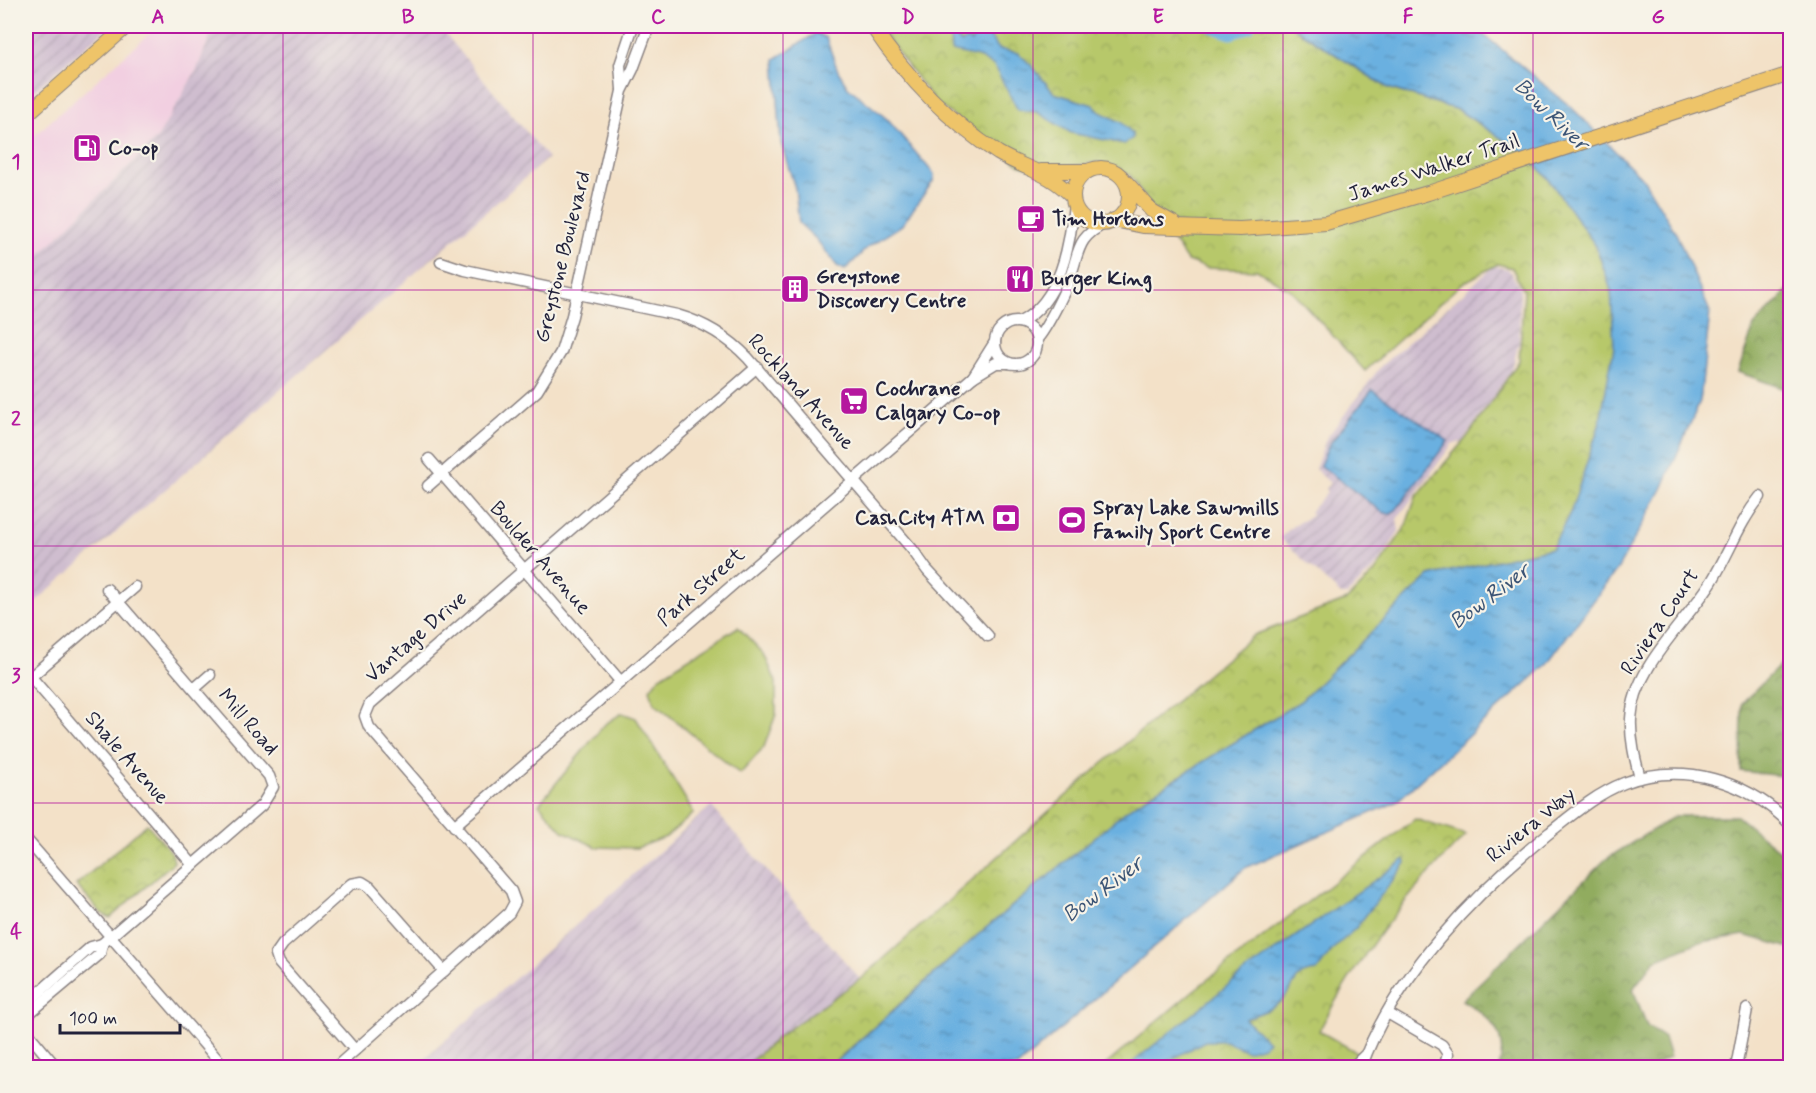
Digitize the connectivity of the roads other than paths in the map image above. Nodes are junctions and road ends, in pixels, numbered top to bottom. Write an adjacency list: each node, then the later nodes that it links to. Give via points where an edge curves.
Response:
1 (127, 26): 7 (main road)
2 (633, 26): 6 (street, Greystone Boulevard, via 620,65)
3 (649, 26): 6 (street, Greystone Boulevard)
4 (873, 26): 8 (main road, via 918,84 962,125 999,153)
5 (1791, 74): 13 (main road, James Walker Trail, via 1358,216 1261,229)
6 (622, 91): 15 (street, Greystone Boulevard)
7 (26, 115)
8 (1041, 171): 9 (main road); 11 (main road, via 1060,184)
9 (1088, 171): 10 (main road, via 1104,168); 11 (main road, via 1076,183)
10 (1125, 180): 12 (main road, via 1129,189 1127,206); 13 (main road, James Walker Trail, via 1159,216)
11 (1073, 200): 12 (main road, via 1088,221); 16 (street, via 1067,244 1056,281 1042,307)
12 (1110, 222): 13 (main road, James Walker Trail); 17 (street, via 1082,241 1067,285)
13 (1185, 226)
14 (441, 262): 15 (street, Rockland Avenue)
15 (577, 293): 20 (street, Rockland Avenue, via 696,321 732,342); 23 (street, Greystone Boulevard, via 564,345 544,382)
16 (1020, 322): 17 (street, via 1031,328); 18 (street, via 1004,326)
17 (1037, 339): 19 (street, via 1036,350 1029,359)
18 (995, 342): 19 (street, via 999,354); 21 (street, Park Street)
19 (1010, 363): 21 (street, Park Street, via 996,363)
20 (757, 367): 24 (street, Rockland Avenue); 27 (street, Vantage Drive)
21 (974, 377): 24 (street, Park Street)
22 (429, 459): 23 (street, Boulder Avenue)
23 (442, 474): 25 (street, Greystone Boulevard); 27 (street, Boulder Avenue)
24 (855, 481): 31 (street, Rockland Avenue, via 927,570); 34 (street, Park Street)
25 (428, 486)
26 (1760, 497): 36 (street, Riviera Court, via 1744,516 1709,585 1641,683 1631,726)
27 (524, 569): 34 (street, Boulder Avenue); 38 (street, Vantage Drive, via 366,710 369,727)
28 (135, 587): 30 (street)
29 (107, 589): 30 (street, Mill Road)
30 (118, 602): 33 (street); 35 (street, Mill Road)
31 (988, 636)
32 (210, 675): 35 (street)
33 (28, 680): 40 (street, Shale Avenue)
34 (621, 682): 38 (street, Park Street)
35 (194, 689): 40 (street, Mill Road, via 269,776 273,787 262,805)
36 (1640, 778): 37 (street, Riviera Way, via 1692,775 1731,784 1763,801); 45 (street, Riviera Way, via 1593,799 1478,896 1427,956)
37 (1791, 824)
38 (454, 826): 42 (street, Vantage Drive, via 511,891 515,902 510,913)
39 (26, 839): 41 (street)
40 (193, 865): 41 (street, Mill Road)
41 (106, 940): 43 (street, Mill Road, via 91,947); 46 (street, Mill Road, via 100,954); 51 (street)
42 (444, 971): 48 (street, Vantage Drive); 48 (street, via 362,882 351,885 283,944 276,954 279,963)
43 (26, 1004)
44 (1747, 1009): 56 (street)
45 (1389, 1014): 49 (street, Riviera Way); 55 (street, via 1442,1045 1448,1054)
46 (26, 1016)
47 (26, 1031): 50 (street)
48 (355, 1050): 52 (street, Vantage Drive)
49 (1365, 1055): 53 (street, Riviera Way); 54 (street, Riviera Way)
50 (57, 1068)
51 (225, 1068)
52 (335, 1068)
53 (1352, 1068)
54 (1361, 1068)
55 (1444, 1068)
56 (1736, 1068)

